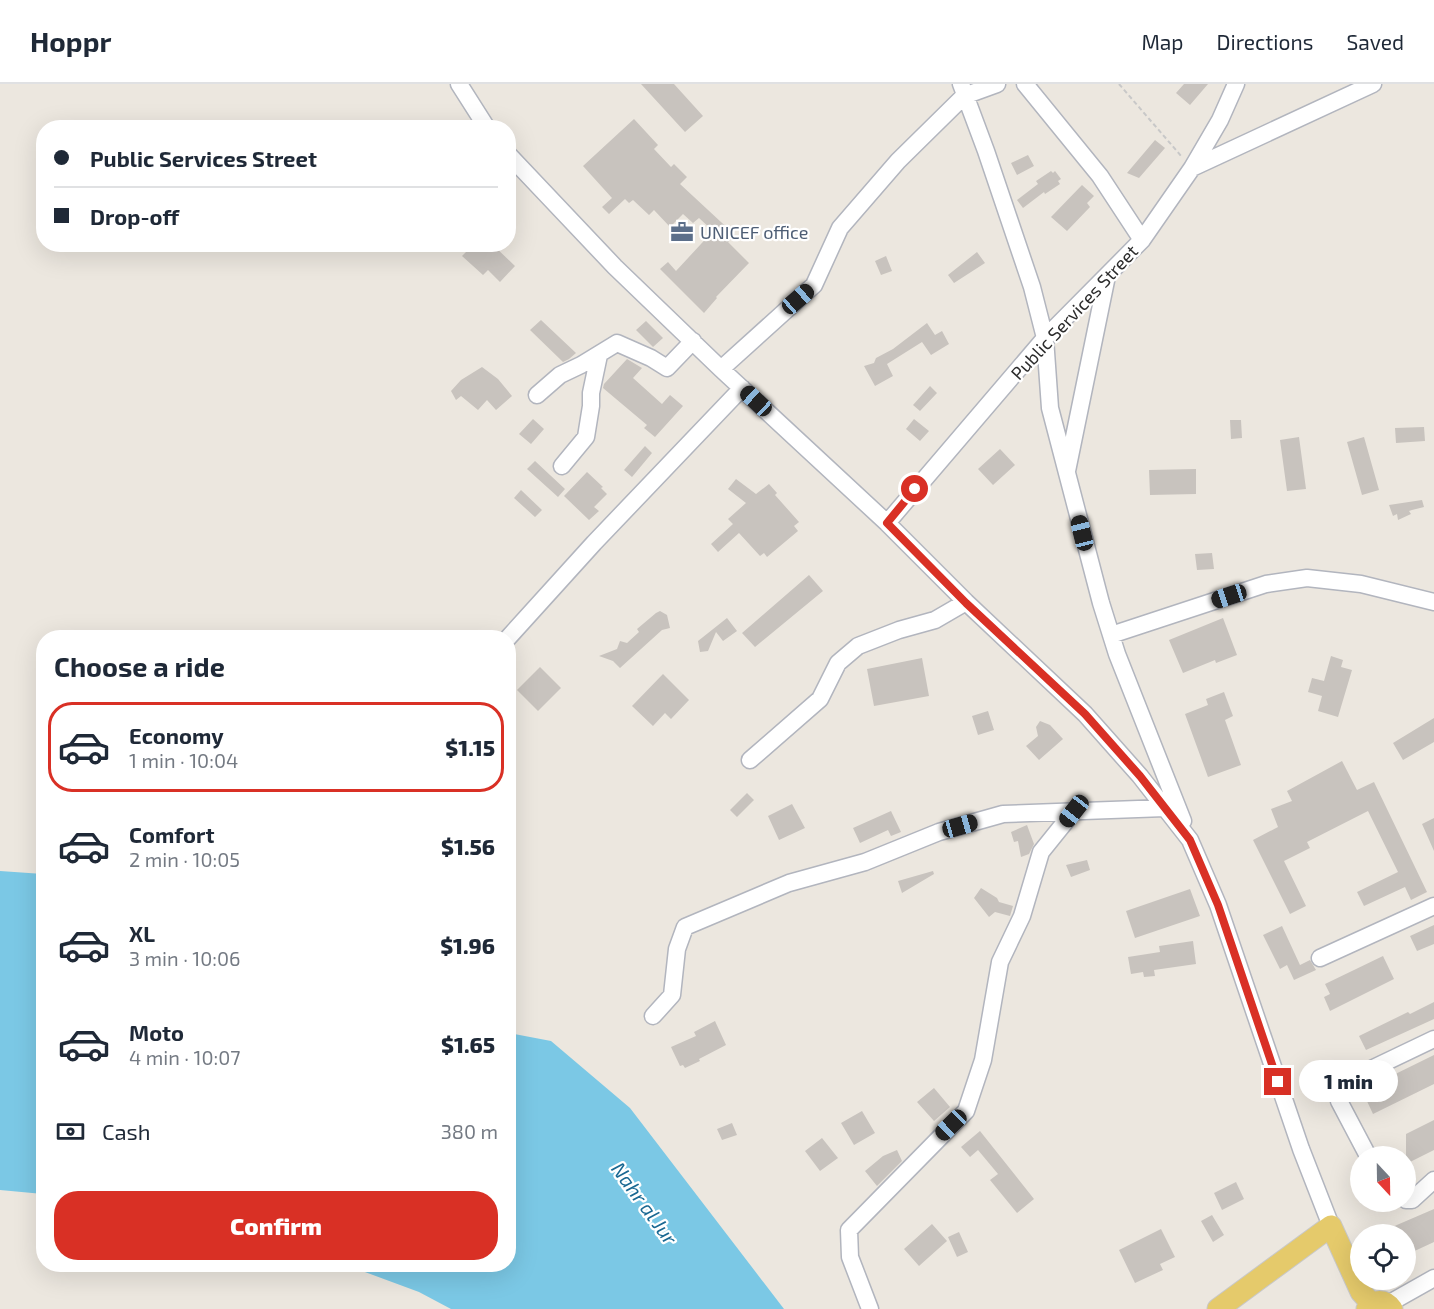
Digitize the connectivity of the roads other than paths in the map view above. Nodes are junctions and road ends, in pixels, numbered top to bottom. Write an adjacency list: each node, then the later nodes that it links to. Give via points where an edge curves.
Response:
1 (459, 84): 7 (street)
2 (997, 84): 6 (street)
3 (1025, 84): 10 (street, via 1106,184)
4 (1236, 84): 9 (street, Public Services Street)
5 (1373, 84): 9 (street)
6 (963, 90): 12 (street, via 1032,286); 15 (street, via 840,228 814,285)
7 (482, 120)
8 (516, 162): 13 (street, via 615,267)
9 (1192, 168): 10 (street, Public Services Street)
10 (1142, 240): 11 (street, Public Services Street)
11 (1107, 276): 12 (street, Public Services Street); 19 (street)
12 (1045, 338): 19 (street, via 1050,408); 20 (street, Public Services Street)
13 (693, 341): 14 (street, via 667,368 617,343); 15 (street)
14 (599, 355): 17 (street, via 560,375); 18 (street, via 586,437)
15 (721, 369): 16 (street)
16 (742, 388): 20 (street); 23 (street)
17 (537, 395)
18 (562, 466)
19 (1066, 474): 24 (street)
20 (887, 523): 22 (street)
21 (1434, 602): 24 (street, via 1361,584 1307,578 1266,584)
22 (966, 603): 25 (street, via 935,620 858,646 838,663 820,699); 26 (street, via 1085,714)
23 (515, 630)
24 (1111, 635): 28 (street)
25 (750, 760)
26 (1165, 808): 27 (street); 28 (street)
27 (1074, 811): 31 (street, via 1003,814 939,832 865,862 789,883 686,927 677,949 672,995); 39 (street, via 1041,852 1022,916 1000,962 983,1060 966,1111 849,1230 850,1257)
28 (1190, 840): 36 (street, via 1218,905 1300,1149)
29 (1434, 906): 30 (street)
30 (1320, 958)
31 (653, 1016)
32 (1434, 1039): 33 (street, via 1342,1083 1339,1101)
33 (1363, 1146)
34 (1434, 1180): 35 (street)
35 (1416, 1196)
36 (1331, 1227): 38 (main road, via 1361,1292); 40 (main road)
37 (1434, 1278): 38 (street)
38 (1380, 1306)
39 (870, 1309)
40 (1218, 1309)

